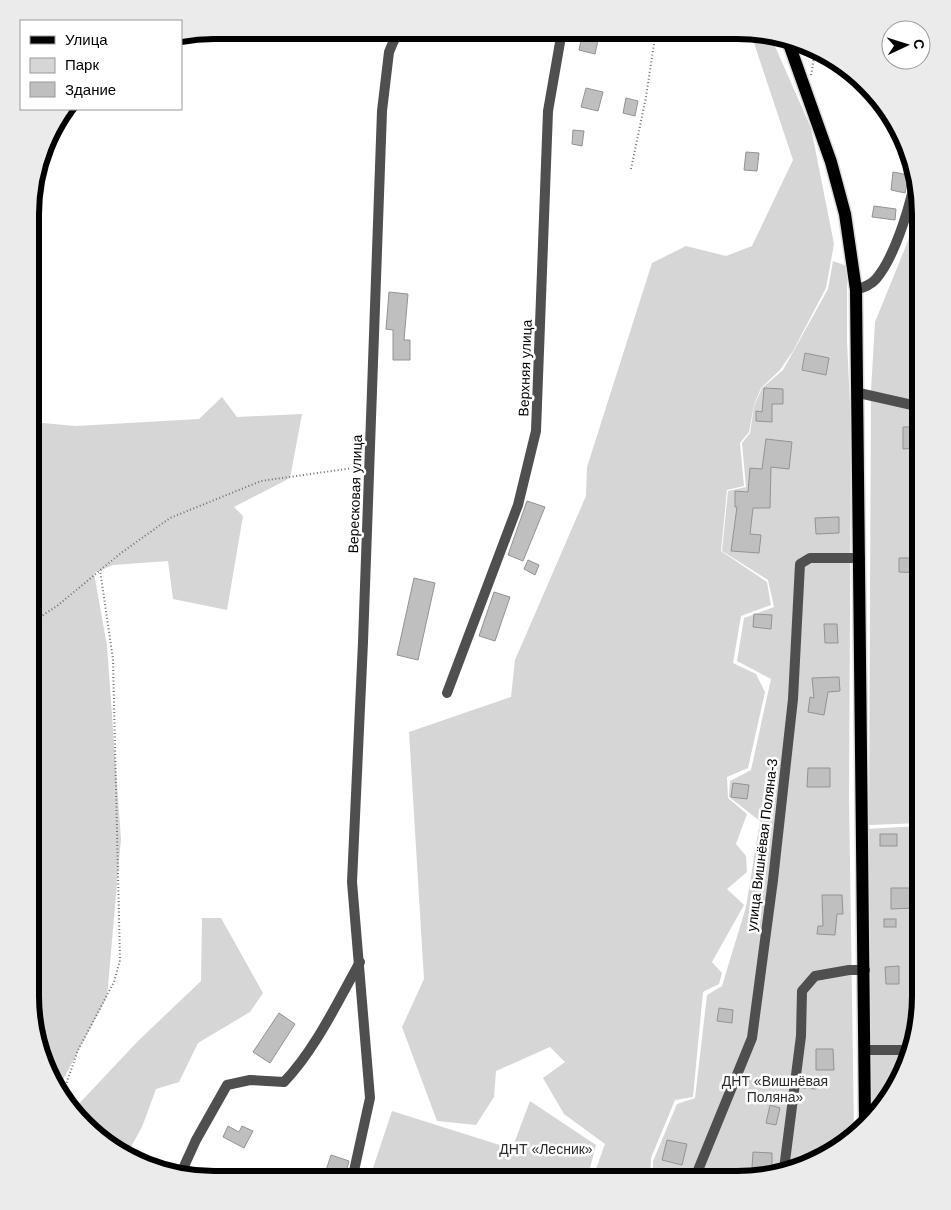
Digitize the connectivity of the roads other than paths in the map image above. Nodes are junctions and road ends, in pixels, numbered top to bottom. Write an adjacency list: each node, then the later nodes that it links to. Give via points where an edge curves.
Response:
1 (394, 39): 10 (street, Вересковая улица, via 389,52 382,111 352,882)
2 (561, 39): 9 (street, Верхняя улица, via 548,111 536,431 518,505)
3 (790, 47): 5 (main road, via 831,162 845,214)
4 (911, 197): 5 (street, via 890,254 877,278)
5 (856, 290): 6 (main road)
6 (859, 393): 7 (street); 8 (main road)
7 (912, 405)
8 (860, 558): 11 (main road); 18 (street, улица Вишнёвая Поляна-3, via 810,558 800,564 793,700 752,1038)
9 (447, 693)
10 (360, 961): 16 (street, via 332,1011 284,1082 250,1080 226,1085); 17 (street, Вересковая улица, via 370,1098)
11 (864, 970): 12 (main road); 15 (street, via 815,976 802,991 801,1036)
12 (865, 1050): 13 (street); 14 (main road)
13 (904, 1050)
14 (865, 1115)
15 (785, 1164)
16 (184, 1169)
17 (354, 1171)
18 (698, 1171)

